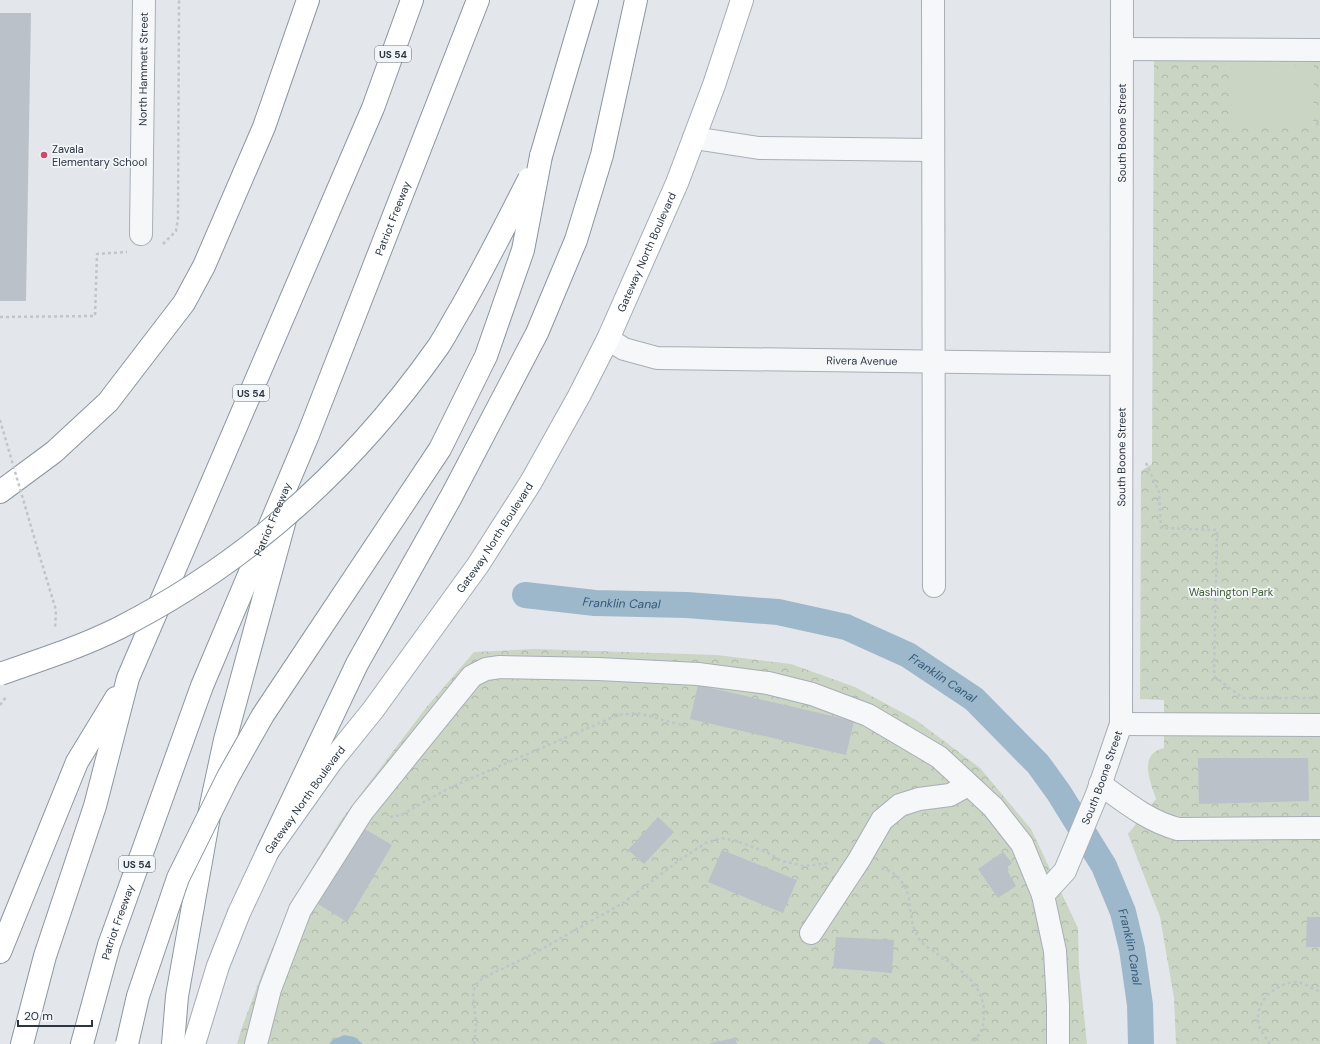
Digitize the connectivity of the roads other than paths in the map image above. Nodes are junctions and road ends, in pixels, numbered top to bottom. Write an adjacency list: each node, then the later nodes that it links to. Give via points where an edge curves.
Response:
1 (144, 0): 15 (street, North Hammett Street)
2 (308, 0): 20 (main road, via 264,127 204,266 184,302 108,402 54,452)
3 (412, 0): 23 (main road, US 54, via 373,108)
4 (478, 0): 19 (main road, Patriot Freeway / US 54)
5 (587, 0): 14 (main road)
6 (636, 0): 29 (main road, via 602,155 576,240 537,333 451,497 358,664)
7 (742, 0): 12 (main road, Gateway North Boulevard)
8 (933, 0): 13 (street)
9 (1122, 0): 10 (street, South Boone Street)
10 (1122, 49): 11 (street); 18 (street, South Boone Street)
11 (1320, 50)
12 (694, 138): 13 (street, via 759,148); 16 (main road, Gateway North Boulevard)
13 (933, 150): 17 (street)
14 (541, 156): 22 (main road, bridge, via 483,270 438,346 368,437 309,497 242,553 188,590 119,628 59,654); 35 (main road, bridge, via 523,250 486,356 440,449 263,715 228,777 178,878 138,996)
15 (141, 234)
16 (608, 339): 17 (street, Rivera Avenue, via 624,349 656,358); 29 (main road, Gateway North Boulevard, via 531,482 478,565)
17 (933, 361): 18 (street, Rivera Avenue); 21 (street)
18 (1121, 364): 24 (street, South Boone Street)
19 (308, 434): 34 (main road, Patriot Freeway / US 54, via 202,686 166,783 109,945); 36 (main road, via 225,740 177,996)
20 (0, 492)
21 (934, 586)
22 (0, 674)
23 (128, 678): 32 (main road, via 77,762); 33 (main road, US 54, via 95,806 46,956)
24 (1121, 724): 25 (street); 27 (street, South Boone Street)
25 (1320, 726)
26 (968, 785): 30 (street, via 993,807 1022,844); 31 (street, via 950,795 919,798 900,806 882,820); 38 (street, via 939,757 868,715 812,694 768,682 698,674 598,668 486,669 472,676 362,812 300,910 270,989)
27 (1099, 789): 28 (street, via 1162,825 1178,828); 30 (street, South Boone Street, via 1065,871)
28 (1320, 828)
29 (268, 851): 37 (main road, Gateway North Boulevard, via 218,966)
30 (1043, 895): 39 (street, via 1055,951)
31 (811, 933)
32 (0, 952)
33 (22, 1044)
34 (82, 1044)
35 (127, 1044)
36 (173, 1044)
37 (194, 1044)
38 (256, 1044)
39 (1058, 1044)

